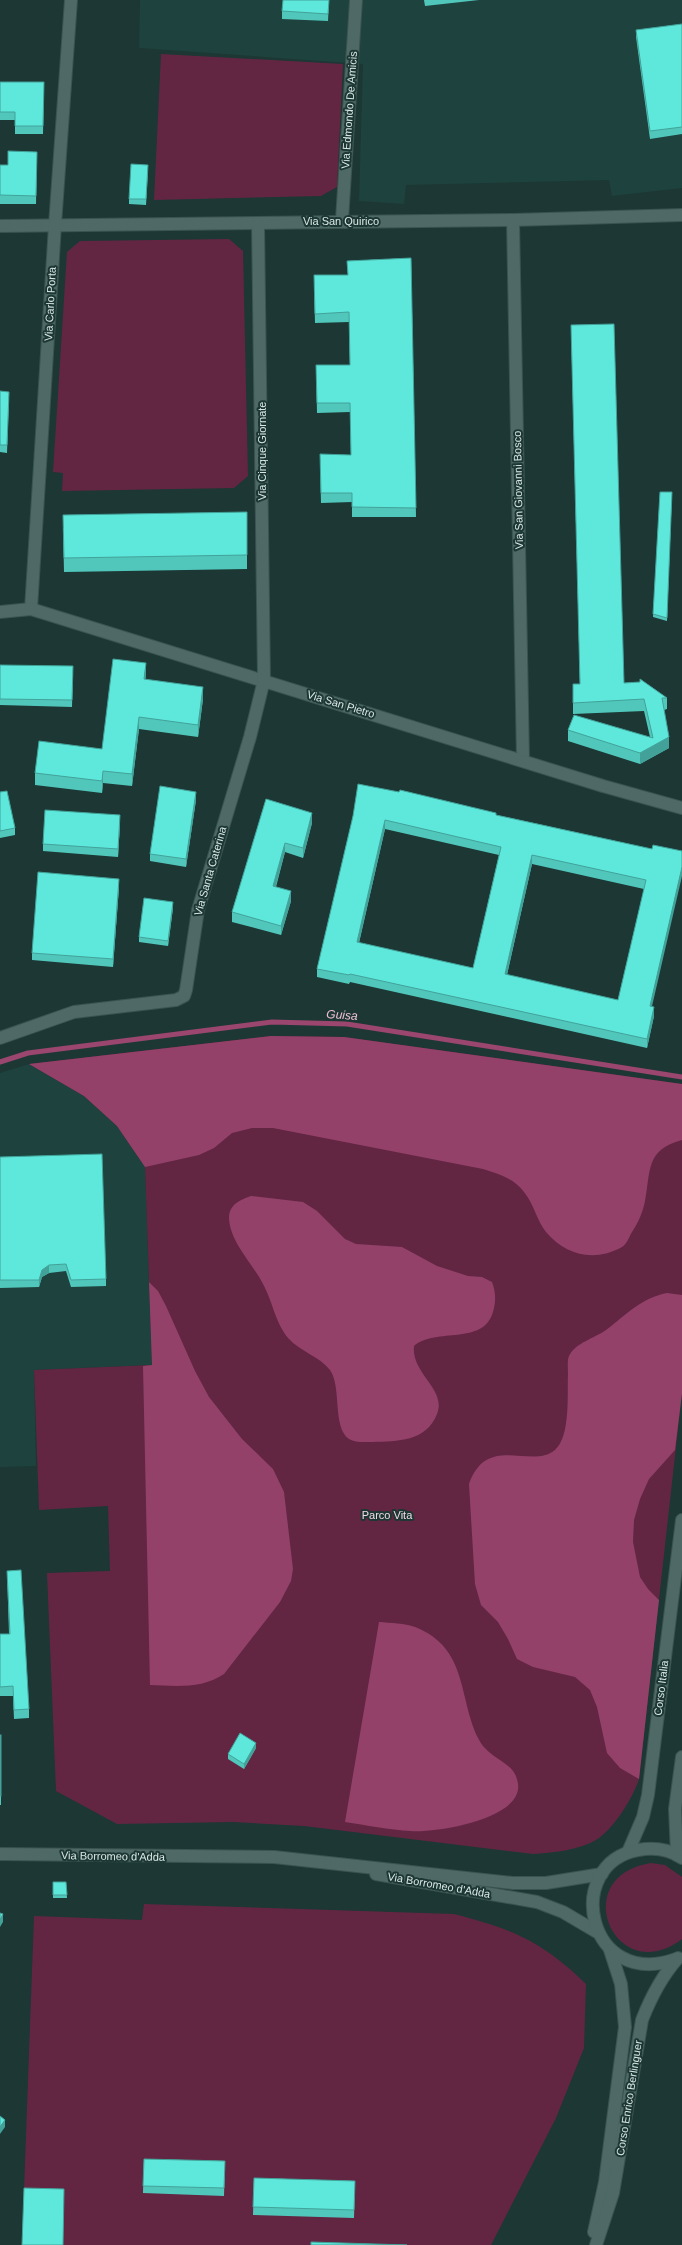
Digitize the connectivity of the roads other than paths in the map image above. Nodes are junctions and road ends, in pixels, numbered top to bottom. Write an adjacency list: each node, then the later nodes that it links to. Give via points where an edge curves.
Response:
1 (71, 0): 7 (street, Via Carlo Porta)
2 (356, 0): 4 (street, Via Edmondo De Amicis)
3 (682, 215): 5 (street, Via San Quirico)
4 (342, 220): 5 (street, Via San Quirico); 6 (street, Via San Quirico)
5 (513, 220): 12 (street, Via San Giovanni Bosco)
6 (258, 223): 7 (street, Via San Quirico); 11 (street, Via Cinque Giornate)
7 (55, 225): 8 (street, Via San Quirico); 9 (street, Via Carlo Porta)
8 (0, 226)
9 (31, 609): 10 (street, Via San Pietro); 11 (street, Via San Pietro)
10 (0, 612)
11 (264, 680): 12 (street, Via San Pietro); 14 (street, Via Santa Caterina, via 250,737 198,910 184,996 176,1000 74,1012)
12 (523, 760): 13 (street, Via San Pietro)
13 (682, 808)
14 (0, 1038)
15 (682, 1520): 17 (street, Corso Italia, via 649,1792 643,1817)
16 (682, 1757): 20 (street, via 675,1809)
17 (628, 1852): 20 (street, via 647,1848 662,1850); 21 (street, via 615,1860)
18 (0, 1854): 19 (street, Via Borromeo d'Adda)
19 (274, 1857): 21 (street, Via Borromeo d'Adda, via 513,1883 546,1884); 22 (street, Via Borromeo d'Adda, via 537,1902 562,1912)
20 (680, 1857)
21 (602, 1874): 22 (street, via 595,1888 592,1904)
22 (597, 1932): 23 (street)
23 (610, 1950): 24 (street, via 626,1960 643,1965 661,1964); 25 (street, Corso Enrico Berlinguer, via 621,1984 625,2026 605,2182)
24 (680, 1957): 26 (street, Corso Enrico Berlinguer, via 666,1972 642,2020 613,2193)
25 (591, 2245)
26 (596, 2245)

